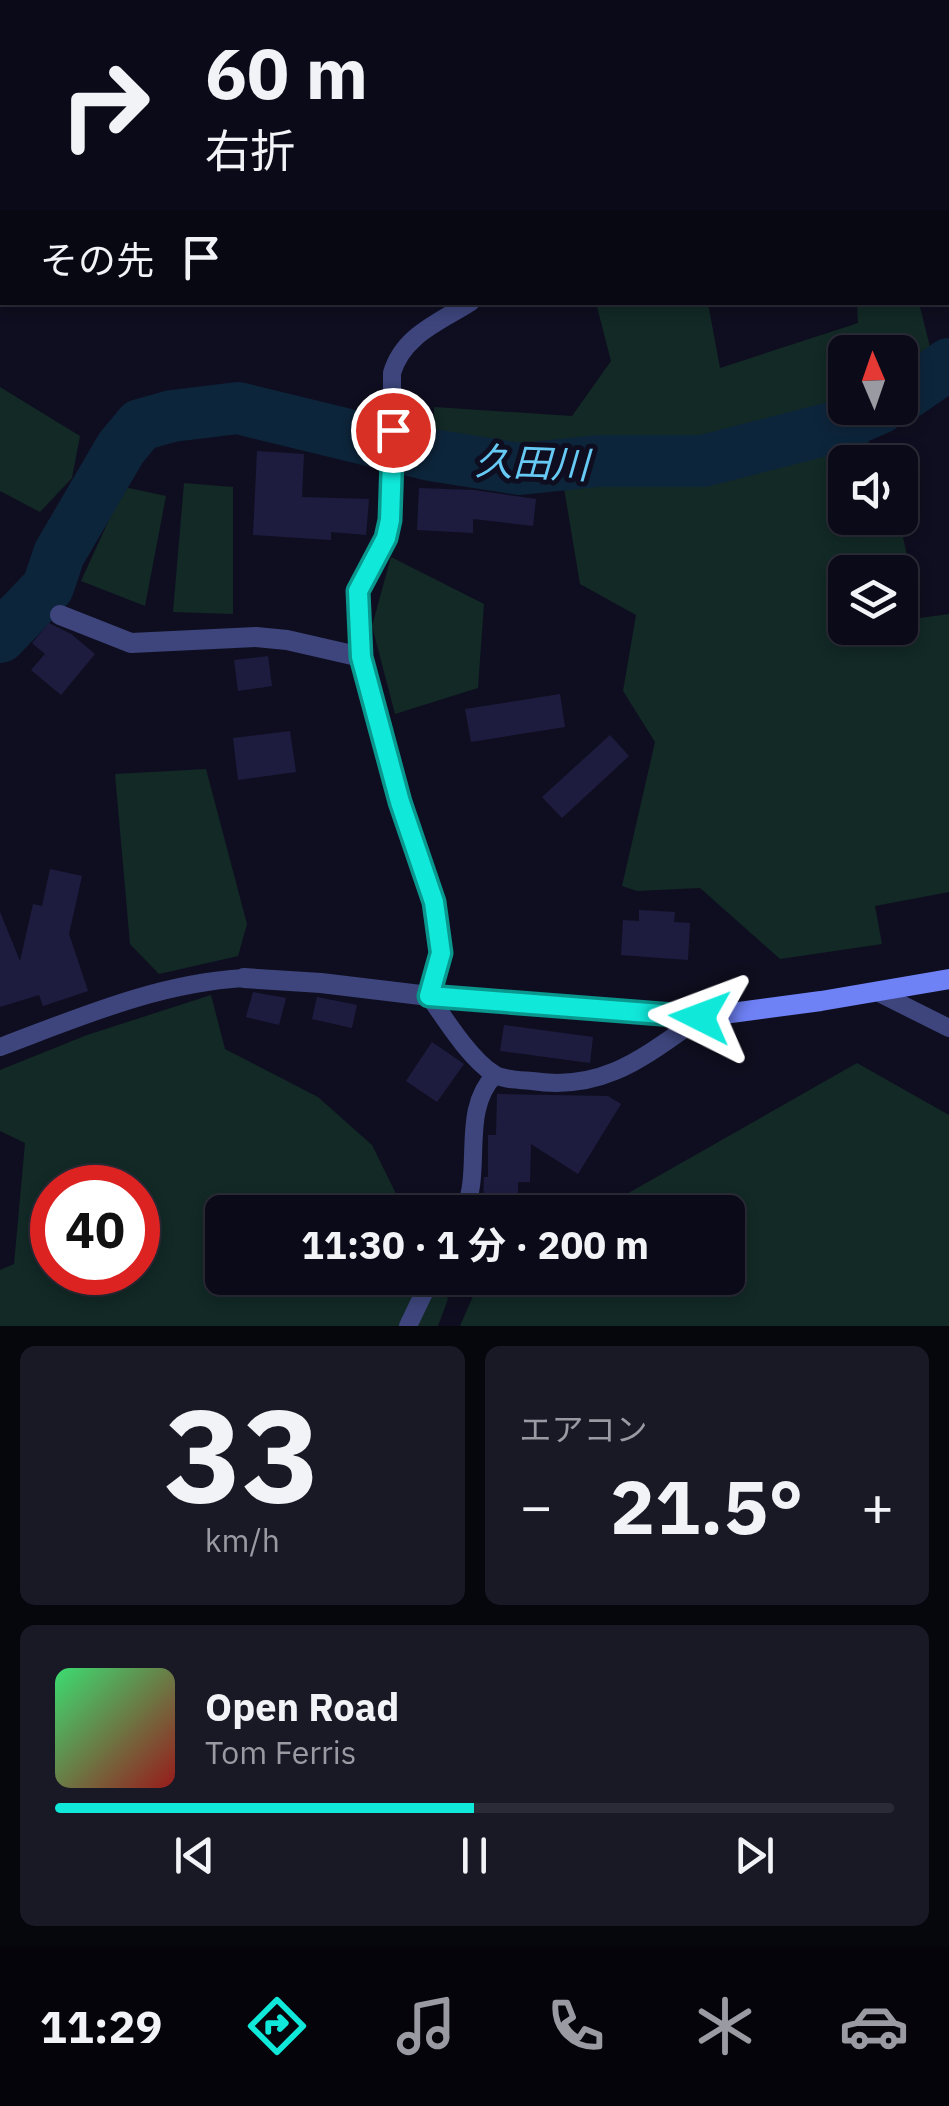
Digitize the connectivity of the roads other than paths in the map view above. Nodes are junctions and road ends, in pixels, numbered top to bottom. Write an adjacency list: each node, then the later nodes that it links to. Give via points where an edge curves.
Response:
1 (467, 305): 3 (lane, via 397,354 390,520 358,591)
2 (60, 615): 3 (street, via 131,642 256,637)
3 (361, 657): 7 (street, via 434,902 441,953)
4 (244, 978): 7 (street); 10 (lane, via 160,990)
5 (949, 978): 6 (street)
6 (877, 992): 8 (street); 9 (lane)
7 (429, 996): 8 (street); 11 (lane)
8 (700, 1017): 11 (lane, via 630,1066 586,1082)
9 (949, 1028)
10 (0, 1047)
11 (495, 1075): 12 (lane, via 477,1106)
12 (470, 1195)
13 (423, 1295): 14 (lane)
14 (408, 1326)

